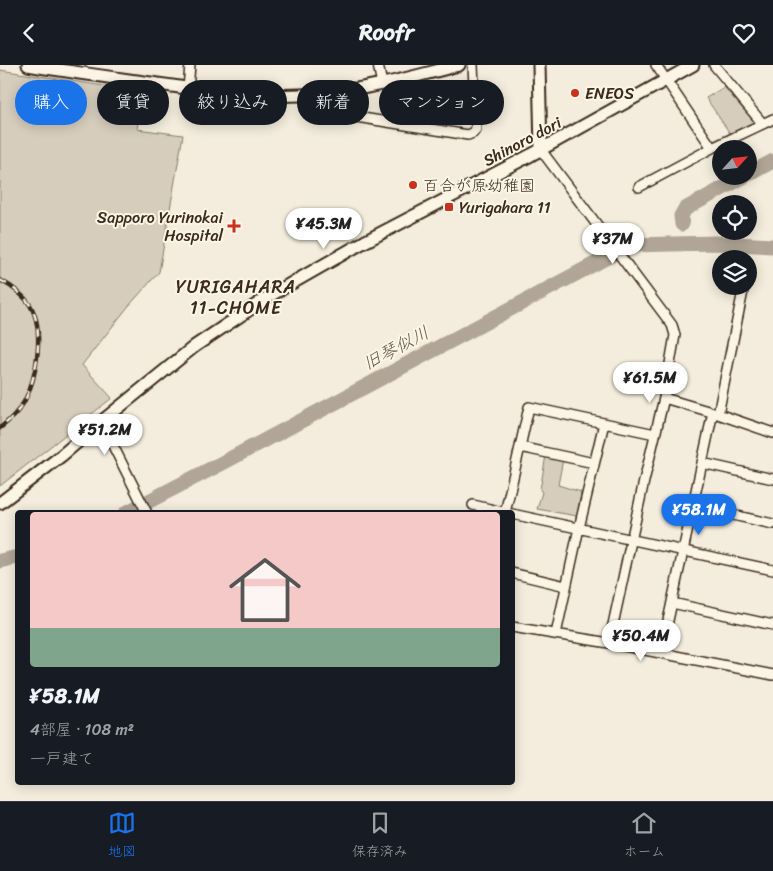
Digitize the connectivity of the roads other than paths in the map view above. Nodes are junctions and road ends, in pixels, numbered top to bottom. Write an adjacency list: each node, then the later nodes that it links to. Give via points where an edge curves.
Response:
1 (32, 65): 14 (street)
2 (190, 65): 10 (street)
3 (378, 65): 11 (street)
4 (460, 65): 12 (street)
5 (473, 65): 15 (street, via 476,129 473,133 468,135)
6 (539, 65): 20 (street)
7 (656, 65): 13 (street)
8 (693, 65): 13 (street, Shinoro dori)
9 (714, 65): 17 (street)
10 (189, 80)
11 (381, 80)
12 (398, 80)
13 (666, 81): 19 (street); 20 (street, Shinoro dori)
14 (179, 88)
15 (369, 119)
16 (773, 119): 17 (street)
17 (764, 124): 18 (street)
18 (729, 140)
19 (712, 148): 21 (street)
20 (541, 150): 23 (street, via 672,325 675,335); 25 (street, Shinoro dori, via 364,242 271,295 195,346)
21 (639, 187)
22 (742, 295): 24 (street)
23 (664, 397): 24 (street); 28 (street)
24 (715, 413): 27 (street); 31 (street)
25 (101, 422): 33 (street, Shinoro dori); 36 (street)
26 (604, 423): 28 (street); 29 (street, via 530,407); 30 (street)
27 (773, 433)
28 (655, 434): 42 (street)
29 (520, 447): 30 (street); 38 (street)
30 (594, 463): 41 (street)
31 (702, 463): 32 (street); 35 (street)
32 (773, 479)
33 (0, 503)
34 (473, 505): 37 (street)
35 (693, 506): 40 (street); 43 (street)
36 (146, 510)
37 (497, 510)
38 (506, 510)
39 (515, 515): 41 (street)
40 (773, 524)
41 (579, 527): 42 (street); 46 (street)
42 (631, 539): 43 (street); 51 (street)
43 (684, 551): 44 (street); 47 (street)
44 (773, 570)
45 (515, 574): 46 (street)
46 (566, 586): 50 (street)
47 (672, 603): 48 (street); 52 (street)
48 (773, 625)
49 (515, 627): 50 (street)
50 (556, 634): 51 (street)
51 (609, 643): 52 (street)
52 (661, 653): 53 (street)
53 (773, 675)

